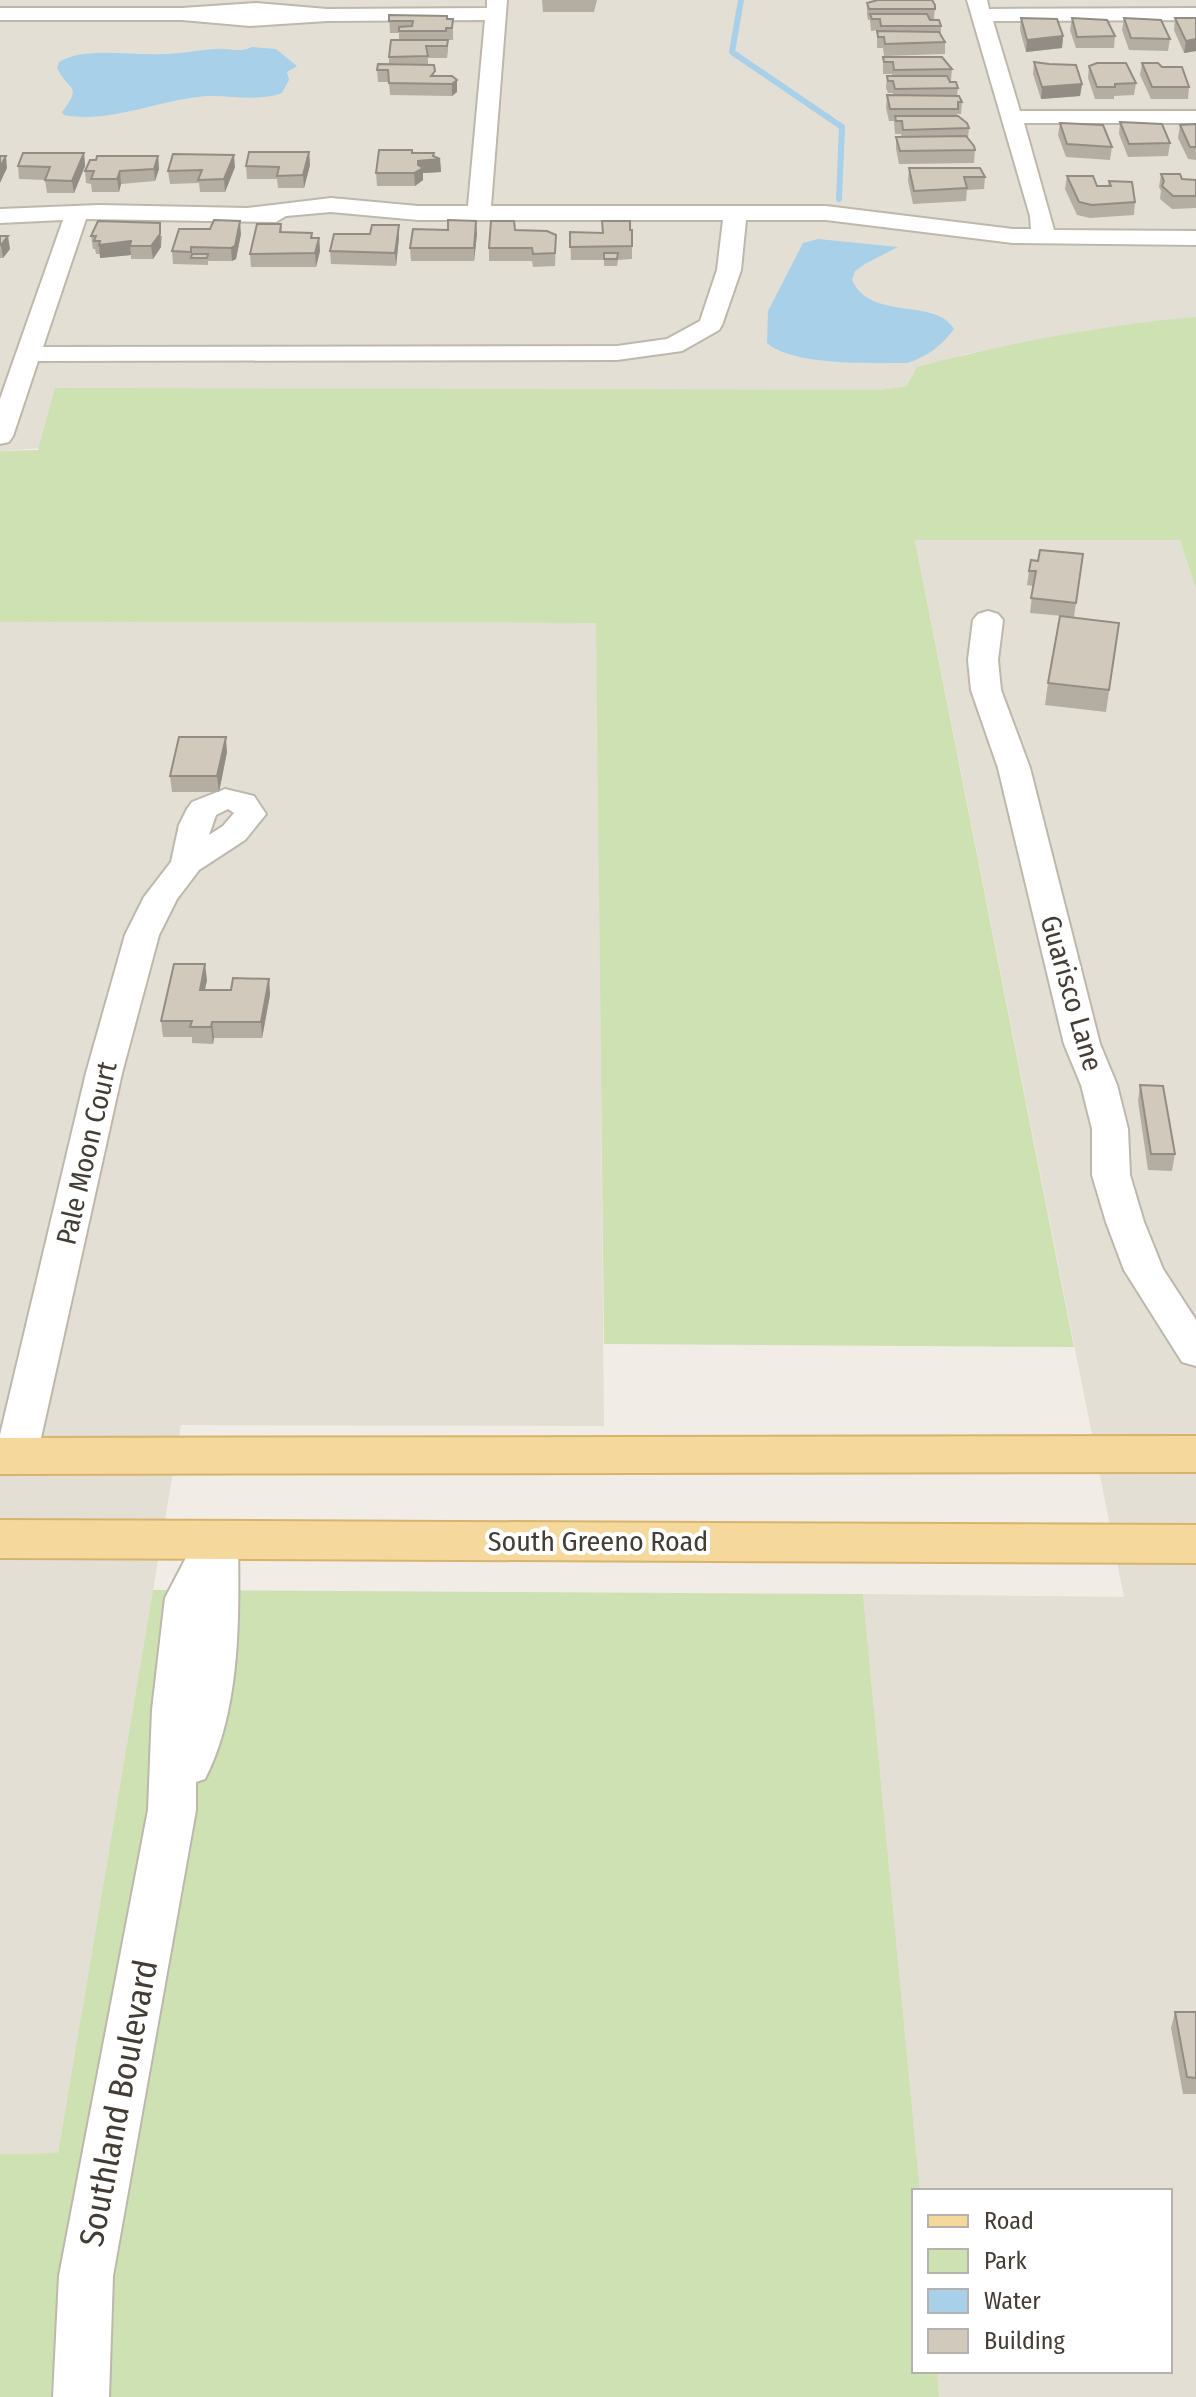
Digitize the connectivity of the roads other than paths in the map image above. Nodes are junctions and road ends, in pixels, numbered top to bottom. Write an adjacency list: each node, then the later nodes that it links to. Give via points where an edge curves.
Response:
1 (496, 7): 3 (street, via 250,20 182,14); 7 (street)
2 (979, 7): 4 (street); 5 (street)
3 (0, 14)
4 (1196, 14)
5 (1012, 117): 6 (street); 11 (street)
6 (1196, 117)
7 (479, 212): 8 (street); 9 (street, via 341,220 253,213)
8 (734, 213): 11 (street, via 865,216); 13 (street, via 737,228 710,325 673,346 617,353)
9 (76, 215): 10 (street); 13 (street)
10 (0, 216)
11 (1044, 237): 12 (street)
12 (1196, 238)
13 (27, 354): 14 (street)
14 (7, 414)
15 (988, 620): 17 (street, Guarisco Lane, via 986,690 1014,768 1082,1044 1099,1085 1110,1129 1111,1175 1144,1270)
16 (187, 863): 19 (street, Pale Moon Court, via 161,897 142,935)
17 (1196, 1352)
18 (1196, 1454): 19 (main road)
19 (8, 1456)
20 (0, 1539): 21 (main road, South Greeno Road)
21 (216, 1540): 22 (main road, South Greeno Road); 23 (street, Southland Boulevard, via 218,1598 199,1735 172,1810 86,2276)
22 (1196, 1544)
23 (81, 2397)

